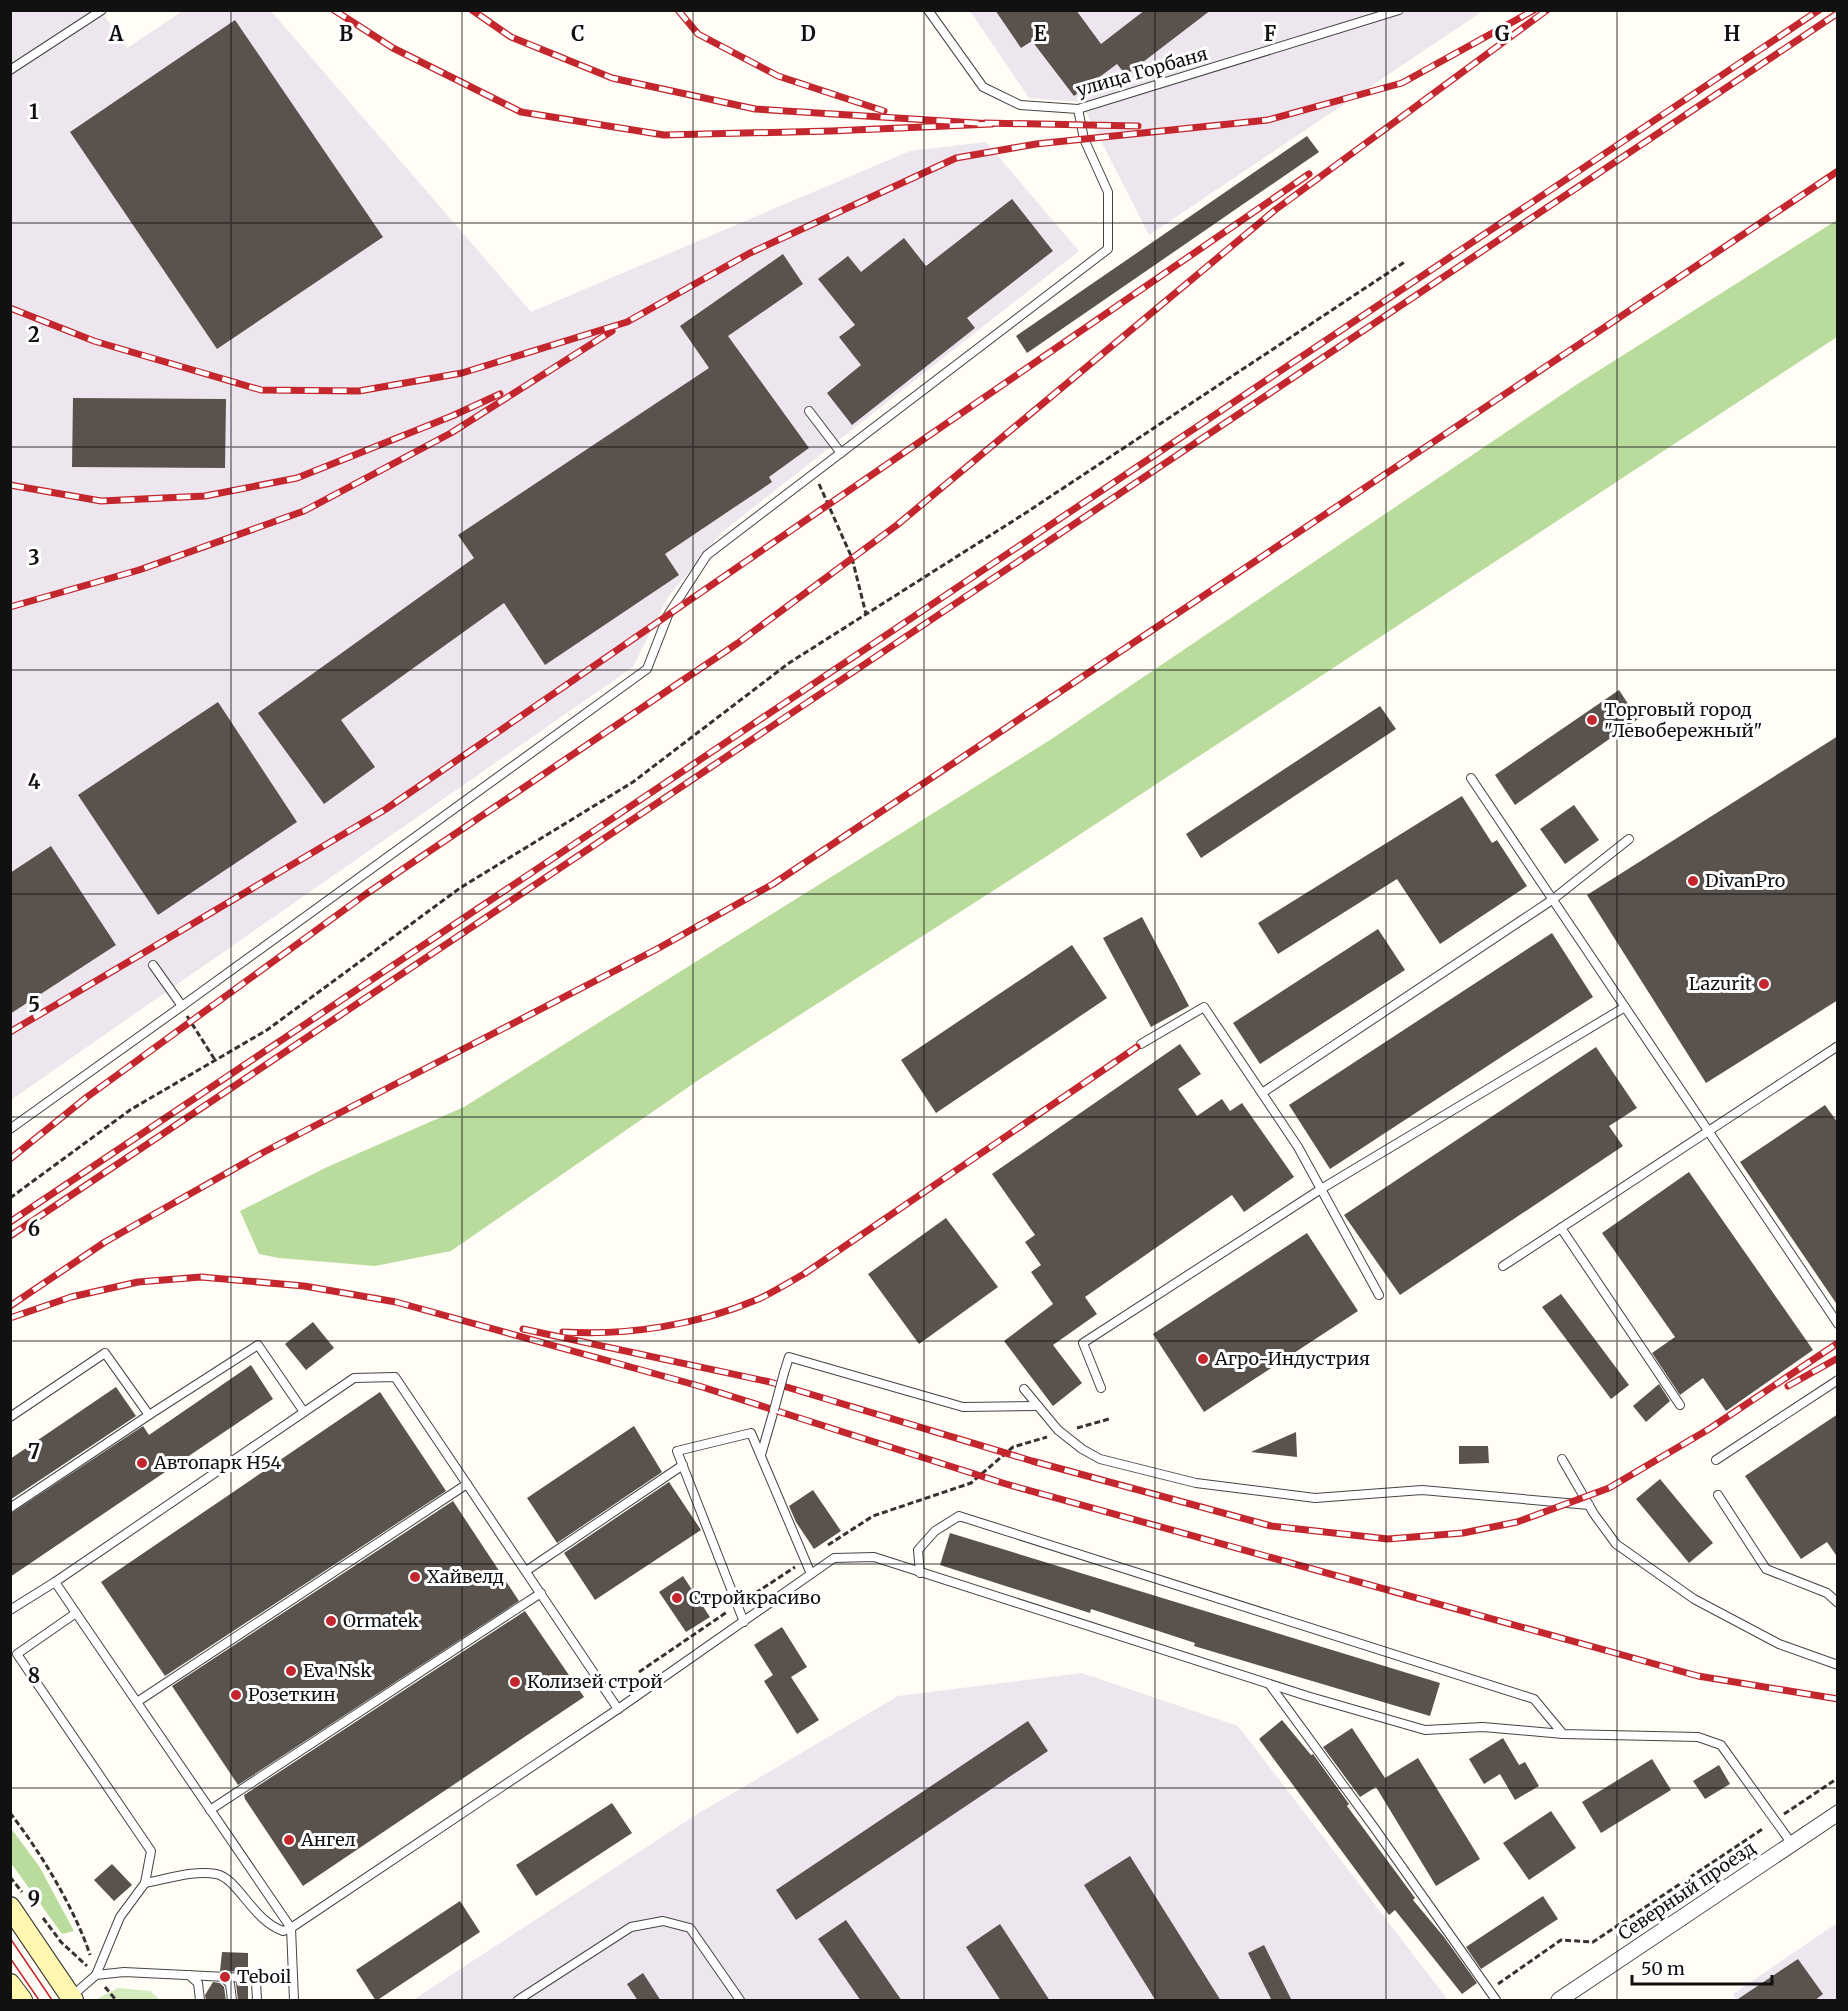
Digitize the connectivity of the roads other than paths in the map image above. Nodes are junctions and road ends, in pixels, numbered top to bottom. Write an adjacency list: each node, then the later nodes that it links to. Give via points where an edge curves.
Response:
1 (102, 10): 4 (lane)
2 (928, 10): 5 (lane, улица Горбаня, via 983,87 1020,105)
3 (1399, 10): 5 (lane, улица Горбаня)
4 (10, 70)
5 (1078, 109): 7 (lane, via 1084,139 1108,192 1108,249)
6 (808, 411): 7 (lane)
7 (841, 453): 12 (lane, via 707,555 668,615 647,669)
8 (1471, 778): 10 (lane)
9 (1629, 838): 10 (lane)
10 (1552, 900): 13 (lane); 16 (lane)
11 (153, 965): 12 (lane)
12 (182, 1006): 17 (lane)
13 (1625, 1008): 18 (lane); 19 (lane)
14 (1140, 1044): 16 (lane, via 1204,1007)
15 (1838, 1046): 18 (lane)
16 (1262, 1093): 19 (lane)
17 (10, 1129)
18 (1708, 1131): 20 (lane); 23 (lane)
19 (1322, 1189): 22 (lane); 25 (lane, via 1083,1343)
20 (1561, 1228): 21 (lane); 27 (lane)
21 (1503, 1266)
22 (1379, 1295)
23 (1838, 1324)
24 (1838, 1380): 34 (lane)
25 (1101, 1388)
26 (1024, 1389): 28 (lane)
27 (1680, 1405)
28 (1038, 1407): 32 (lane, bridge, via 963,1407 789,1358); 38 (lane, via 1062,1433 1100,1459 1196,1483 1315,1498 1422,1490)
29 (304, 1412): 30 (lane, via 258,1345); 36 (lane, via 354,1378 395,1377); 43 (lane)
30 (149, 1415): 31 (lane, via 105,1353); 39 (lane)
31 (10, 1417)
32 (760, 1455): 35 (lane, via 751,1433 677,1451); 41 (lane)
33 (1562, 1459): 38 (lane)
34 (1716, 1460)
35 (683, 1465): 40 (lane); 48 (lane)
36 (467, 1484): 40 (lane); 51 (lane)
37 (1718, 1495): 45 (lane, via 1766,1569 1827,1593)
38 (1589, 1505): 49 (lane, via 1616,1544 1694,1599 1779,1644)
39 (10, 1508)
40 (526, 1571): 44 (lane)
41 (812, 1574): 42 (lane, via 834,1558 874,1557); 48 (lane)
42 (920, 1574): 50 (lane); 53 (lane, via 918,1550 935,1531 959,1516 1534,1700)
43 (55, 1582): 46 (lane); 47 (lane)
44 (540, 1593): 52 (lane); 54 (lane)
45 (1838, 1603)
46 (10, 1610)
47 (76, 1613): 51 (lane); 57 (lane, via 16,1654 151,1851)
48 (744, 1622): 52 (lane)
49 (1838, 1665)
50 (1269, 1684): 53 (lane, via 1425,1730 1483,1727); 72 (lane)
51 (137, 1702): 54 (lane)
52 (618, 1709): 59 (lane)
53 (1563, 1734): 56 (lane, via 1698,1737 1721,1745)
54 (210, 1810): 59 (lane)
55 (1838, 1813): 56 (street, Северный проезд)
56 (1792, 1844): 73 (street, Северный проезд)
57 (145, 1883): 59 (lane, via 218,1874 230,1881 260,1918 283,1931); 60 (lane, via 120,1917)
58 (20, 1904): 64 (main road)
59 (291, 1928): 69 (lane)
60 (96, 1975): 61 (lane); 64 (lane)
61 (189, 1975): 62 (lane); 66 (lane, via 198,1983)
62 (223, 1977): 67 (lane, via 230,1984); 68 (lane, via 256,1982)
63 (10, 1984): 65 (main road)
64 (70, 1999)
65 (22, 2001)
66 (200, 2001)
67 (232, 2001)
68 (257, 2001)
69 (294, 2001)
70 (519, 2001): 71 (lane, via 631,1928 663,1921 690,1928)
71 (740, 2001)
72 (1496, 2001)
73 (1559, 2001)

